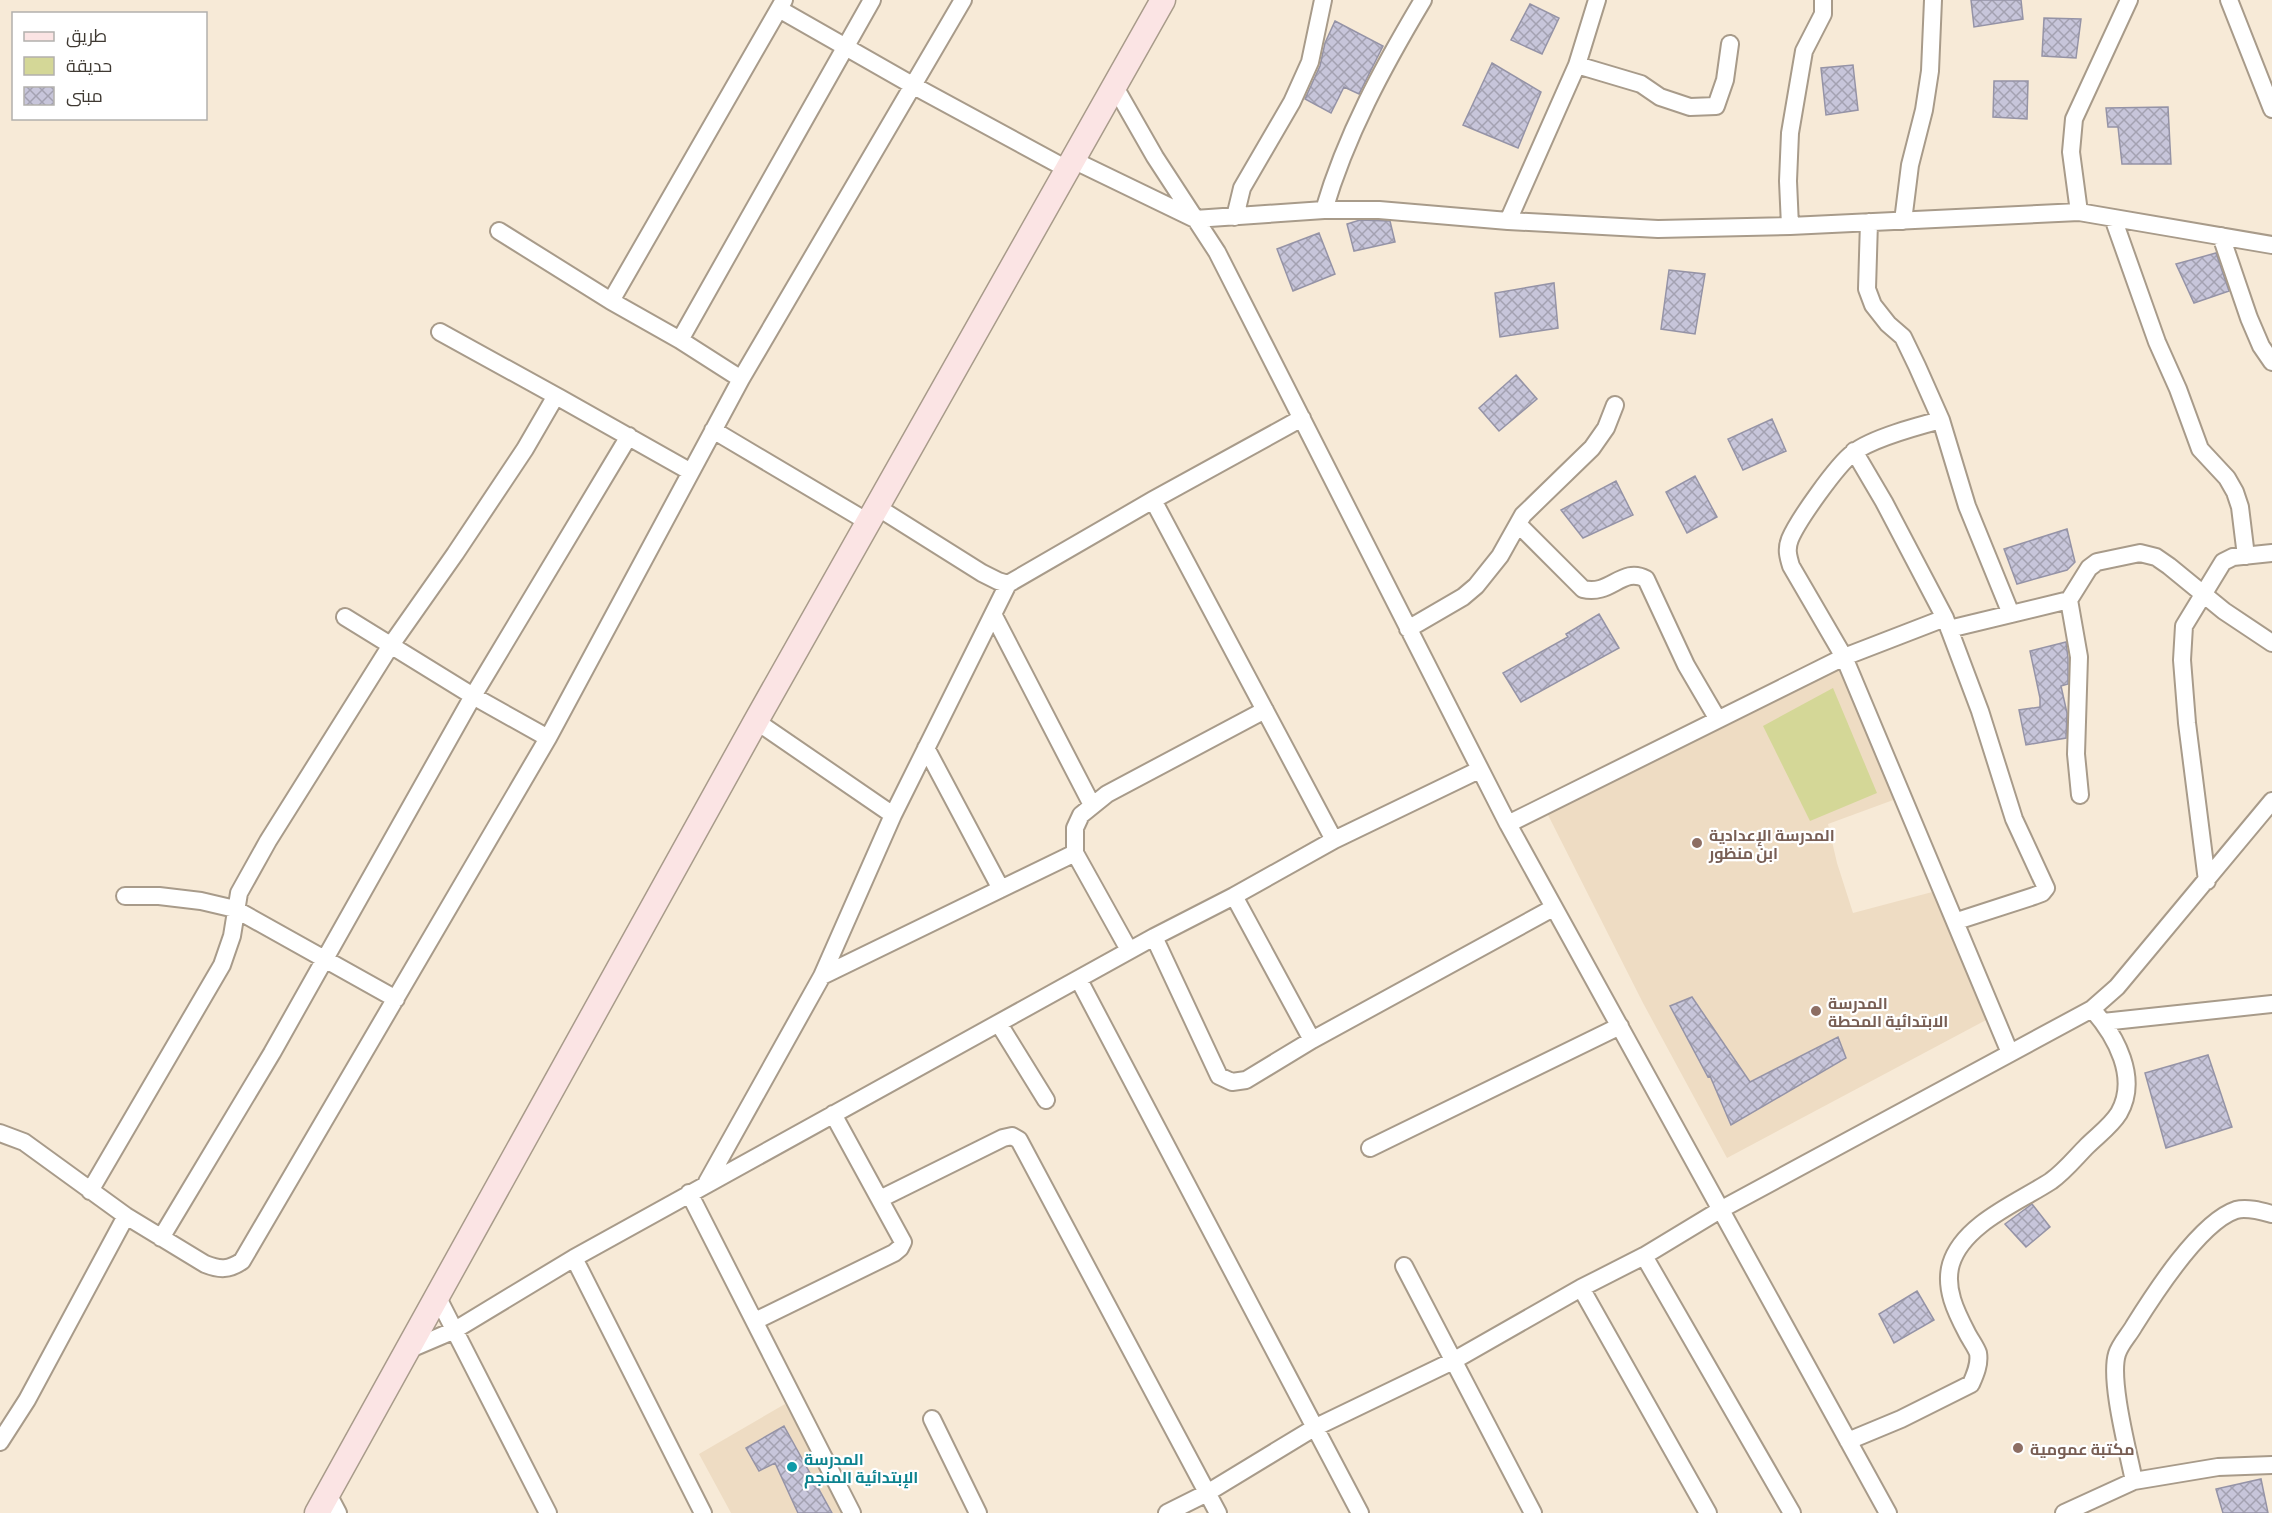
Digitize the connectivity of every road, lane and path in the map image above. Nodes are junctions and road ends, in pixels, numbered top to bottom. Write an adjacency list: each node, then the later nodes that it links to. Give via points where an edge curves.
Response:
1 (872, 0): 13 (street)
2 (963, 0): 15 (street)
3 (1163, 0): 16 (main road)
4 (1323, 0): 21 (street, via 1311,62 1242,188)
5 (1423, 0): 19 (street, via 1347,143)
6 (1597, 0): 14 (street)
7 (1822, 0): 27 (street, via 1823,14 1804,51 1790,133)
8 (1933, 0): 25 (street, via 1930,71 1910,165)
9 (2129, 0): 20 (street, via 2074,119 2071,152)
10 (2229, 0): 17 (street)
11 (782, 4): 13 (street); 31 (street)
12 (1730, 44): 14 (street, via 1725,80 1716,106 1690,107 1660,97 1641,84)
13 (845, 47): 15 (street); 33 (street)
14 (1577, 66): 24 (street)
15 (914, 86): 18 (street); 35 (street)
16 (1115, 87): 18 (main road); 23 (street)
17 (2272, 108)
18 (1070, 164): 23 (street); 45 (main road)
19 (1324, 210): 21 (street); 24 (street, via 1379,210)
20 (2079, 212): 22 (street); 25 (street)
21 (1235, 217): 23 (street)
22 (2113, 218): 29 (street); 48 (street, via 2200,449 2235,492)
23 (1195, 219): 38 (street, via 1217,252)
24 (1508, 221): 27 (street, via 1658,229)
25 (1903, 221): 26 (street)
26 (1869, 222): 27 (street); 39 (street, via 1867,290 1873,305 1903,337)
27 (1790, 226)
28 (499, 231): 31 (street)
29 (2221, 236): 30 (street); 34 (street, via 2261,346)
30 (2272, 245)
31 (611, 301): 33 (street)
32 (440, 332): 36 (street)
33 (680, 340): 35 (street)
34 (2272, 362)
35 (741, 379): 40 (street)
36 (558, 397): 41 (street); 58 (street, via 495,496)
37 (1615, 405): 46 (street, via 1592,448 1523,514)
38 (1302, 418): 44 (street); 56 (street)
39 (1941, 420): 42 (street, via 1888,436); 53 (street, via 1967,506)
40 (713, 430): 43 (street); 45 (street)
41 (629, 436): 43 (street); 60 (street)
42 (1854, 452): 55 (street); 59 (street, via 1828,480 1790,539 1787,552 1791,566)
43 (691, 472): 64 (street)
44 (1153, 500): 49 (street); 61 (street)
45 (872, 514): 49 (street); 63 (main road)
46 (1518, 524): 56 (street, via 1476,586); 62 (street, via 1583,589 1593,592 1630,576 1646,579 1686,665)
47 (2272, 553): 48 (street)
48 (2246, 556): 50 (street, via 2223,562)
49 (1008, 584): 52 (street)
50 (2205, 596): 51 (street, via 2156,557 2140,553 2097,562); 57 (street); 74 (street, via 2184,627 2182,660)
51 (2069, 600): 53 (street); 67 (street, via 2079,657 2076,754)
52 (993, 614): 65 (street); 69 (street)
53 (2011, 614): 55 (street)
54 (345, 616): 58 (street)
55 (1947, 623): 59 (street); 80 (street, via 2014,819 2046,888 2034,896)
56 (1408, 629): 66 (street)
57 (2272, 643)
58 (391, 645): 60 (street); 78 (street, via 268,841 239,893)
59 (1844, 657): 62 (street); 80 (street)
60 (473, 696): 64 (street); 83 (street)
61 (1265, 710): 69 (street); 72 (street)
62 (1717, 718): 71 (street)
63 (756, 721): 70 (street); 109 (main road)
64 (548, 738): 86 (street)
65 (926, 748): 70 (street); 75 (street)
66 (1479, 770): 71 (street); 72 (street)
67 (2080, 795)
68 (2272, 801): 74 (street)
69 (1092, 805): 73 (street, via 1075,828)
70 (893, 814): 84 (street)
71 (1508, 824): 79 (street)
72 (1334, 840): 76 (street)
73 (1075, 853): 75 (street); 82 (street)
74 (2207, 881): 88 (street)
75 (1001, 889): 84 (street)
76 (1234, 896): 81 (street); 91 (street)
77 (125, 897): 78 (street, via 159,896)
78 (235, 909): 83 (street); 98 (street, via 232,936 222,964)
79 (1553, 909): 90 (street); 91 (street)
80 (1957, 921): 92 (street)
81 (1154, 937): 82 (street); 91 (street, via 1219,1077 1232,1082 1246,1080)
82 (1129, 950): 85 (street)
83 (326, 960): 86 (street); 104 (street)
84 (822, 976): 97 (street)
85 (1079, 980): 89 (street); 115 (street)
86 (396, 999): 104 (street, via 242,1261 231,1268 218,1269)
87 (2272, 1004): 88 (street)
88 (2097, 1016): 92 (street); 116 (street, via 2115,1041 2125,1066 2127,1094 2119,1112 2053,1179 1964,1239 1952,1262 1948,1278 1952,1301 1978,1353 1971,1384)
89 (999, 1024): 93 (street); 94 (street)
90 (1620, 1026): 96 (street); 101 (street)
91 (1312, 1040)
92 (2010, 1053): 101 (street)
93 (1046, 1100)
94 (833, 1114): 97 (street); 100 (street)
95 (0, 1133): 98 (street, via 24,1142)
96 (1370, 1148)
97 (706, 1184): 99 (street)
98 (90, 1191): 103 (street)
99 (690, 1193): 106 (street); 110 (street)
100 (880, 1199): 110 (street, via 902,1237 900,1248); 120 (street, via 1003,1138 1012,1136 1019,1140)
101 (1720, 1210): 105 (street); 116 (street)
102 (2272, 1214): 119 (street, via 2238,1209 2222,1216 2160,1285 2117,1353 2114,1376)
103 (126, 1216): 104 (street); 117 (street, via 27,1400)
104 (161, 1238)
105 (1644, 1256): 108 (street); 131 (street)
106 (574, 1258): 111 (street); 123 (street)
107 (1404, 1266): 113 (street)
108 (1581, 1288): 113 (street); 130 (street)
109 (438, 1298): 111 (street); 112 (main road)
110 (755, 1321): 124 (street)
111 (455, 1330): 112 (street); 122 (street)
112 (408, 1350): 121 (main road)
113 (1453, 1361): 115 (street); 129 (street)
114 (932, 1419): 125 (street)
115 (1314, 1428): 120 (street); 128 (street)
116 (1848, 1441): 132 (street)
117 (0, 1442)
118 (2272, 1465): 119 (street, via 2218,1467)
119 (2134, 1481): 133 (street)
120 (1207, 1493): 126 (street); 127 (street)
121 (327, 1507)
122 (548, 1513)
123 (703, 1513)
124 (852, 1513)
125 (978, 1513)
126 (1167, 1513)
127 (1218, 1513)
128 (1360, 1513)
129 (1533, 1513)
130 (1708, 1513)
131 (1792, 1513)
132 (1888, 1513)
133 (2064, 1513)

